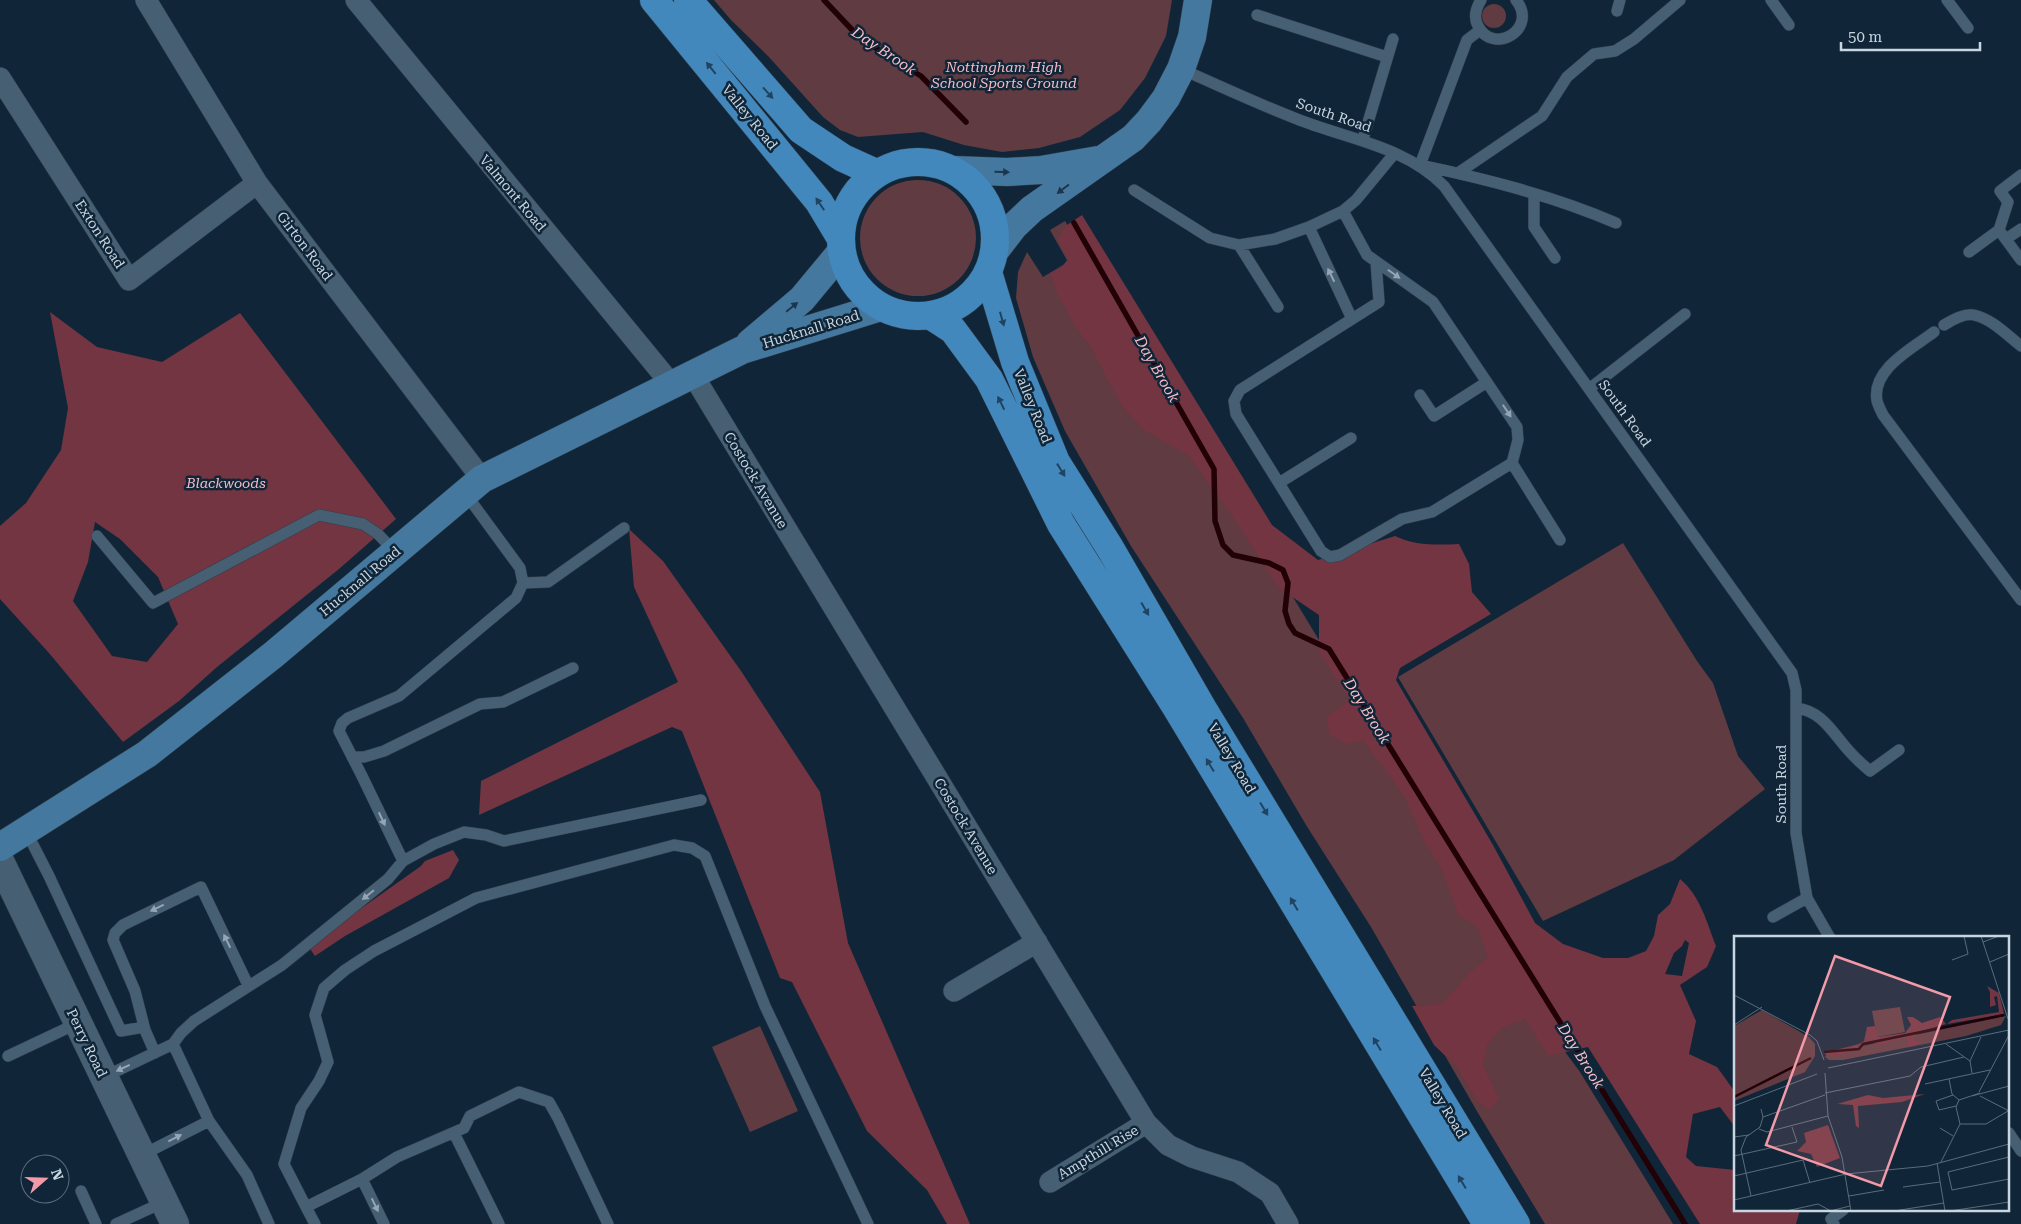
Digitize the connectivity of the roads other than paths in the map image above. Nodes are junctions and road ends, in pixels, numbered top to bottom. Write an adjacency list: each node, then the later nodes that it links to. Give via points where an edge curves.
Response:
1 (146, 0): 27 (street, Girton Road)
2 (356, 0): 52 (street, Valmont Road)
3 (654, 0): 35 (highway, Valley Road, one-way to 3, via 819,202)
4 (688, 0): 24 (highway, Valley Road, one-way to 24, via 801,130 843,158)
5 (1198, 0): 17 (main road, via 1192,37)
6 (1481, 0): 14 (lane, via 1475,15)
7 (1516, 0): 14 (lane, via 1522,15 1513,35 1498,40)
8 (1680, 0): 25 (lane, via 1634,39 1614,51 1594,54 1567,77 1542,116)
9 (1771, 0): 12 (lane)
10 (1947, 0): 13 (lane)
11 (1257, 15): 16 (lane)
12 (1789, 25)
13 (1968, 28)
14 (1480, 30): 22 (lane, via 1467,40)
15 (1393, 39): 16 (lane)
16 (1388, 56): 19 (lane)
17 (1181, 69): 19 (lane, South Road, via 1298,120); 21 (main road, via 1149,121 1133,138)
18 (0, 78): 27 (street, Exton Road, via 129,280)
19 (1363, 139): 20 (lane, South Road)
20 (1394, 154): 22 (lane, South Road); 30 (lane, via 1356,200)
21 (1102, 160): 23 (main road, one-way to 21, via 1041,170); 40 (main road, one-way to 40, via 1032,209 1014,226)
22 (1420, 165): 25 (lane); 54 (lane, South Road, via 1444,186)
23 (954, 170): 24 (highway, via 935,163 914,161 894,164); 40 (highway, via 973,184 987,204 994,228)
24 (876, 173): 35 (highway, via 857,190 844,212)
25 (1458, 173): 29 (lane)
26 (2021, 175): 34 (lane, via 2000,190 2008,202)
27 (257, 183): 59 (street, Girton Road)
28 (1134, 190): 36 (lane, via 1210,238)
29 (1534, 195): 31 (lane, via 1574,206); 38 (lane, via 1534,227)
30 (1343, 210): 32 (lane); 41 (lane, via 1366,255)
31 (1616, 223)
32 (1308, 227): 36 (lane, via 1275,239); 46 (lane, one-way to 32)
33 (2021, 229): 34 (lane)
34 (2003, 235): 37 (lane); 39 (lane)
35 (841, 245): 42 (highway, via 846,269 855,284); 51 (main road, Hucknall Road, one-way to 35, via 802,299)
36 (1239, 245): 43 (lane)
37 (1969, 252)
38 (1555, 258)
39 (2021, 260)
40 (991, 262): 45 (highway, via 974,292 954,307); 109 (highway, Valley Road, one-way to 109, via 1015,362 1056,462)
41 (1376, 262): 46 (lane, via 1379,302); 53 (lane, one-way to 53, via 1433,302)
42 (881, 307): 45 (highway, via 905,315); 51 (main road, Hucknall Road)
43 (1278, 307)
44 (1685, 314): 54 (lane)
45 (930, 315): 108 (highway, Valley Road, one-way to 45, via 1176,707 1061,524 989,379 952,330)
46 (1352, 319): 58 (lane, via 1240,390 1234,401 1236,414)
47 (1944, 325): 50 (lane, via 1973,314 1993,324)
48 (2021, 330): 50 (lane)
49 (1934, 332): 65 (lane, via 1883,374 1877,400 1883,415)
50 (2017, 343)
51 (742, 350): 52 (main road, Hucknall Road)
52 (682, 380): 59 (main road, Hucknall Road); 78 (street, Costock Avenue)
53 (1487, 382): 55 (lane, via 1434,416); 57 (lane, one-way to 57, via 1517,427 1518,440)
54 (1589, 389): 67 (lane, South Road, via 1792,674)
55 (1420, 395)
56 (1351, 438): 58 (lane)
57 (1512, 463): 58 (lane, via 1432,512 1402,519 1340,555 1330,557 1321,551); 62 (lane)
58 (1279, 483)
59 (473, 486): 63 (main road, Hucknall Road); 64 (lane, via 520,568)
60 (624, 528): 64 (lane, via 548,582)
61 (97, 536): 63 (lane, via 153,603 319,514 363,524)
62 (1560, 540)
63 (395, 552): 71 (main road, Hucknall Road, via 245,678 154,749)
64 (523, 583): 69 (lane, via 516,598 399,696 342,723 339,731)
65 (2021, 600)
66 (572, 668): 69 (lane, via 503,702 480,704 384,751)
67 (1796, 708): 68 (lane, via 1806,709 1824,720 1870,771); 75 (lane, South Road, via 1796,833)
68 (1899, 750)
69 (352, 757): 74 (lane, one-way to 74)
70 (701, 800): 74 (lane, via 504,842 464,832)
71 (26, 831): 72 (main road, Hucknall Road); 82 (lane, via 121,1031)
72 (0, 846)
73 (0, 861): 81 (street, Perry Road)
74 (403, 861): 79 (lane, one-way to 79, via 388,879 282,965)
75 (1807, 898): 76 (lane); 77 (lane, South Road)
76 (1773, 917)
77 (1829, 936)
78 (1037, 942): 80 (street); 88 (street, Costock Avenue)
79 (248, 985): 82 (lane, one-way to 82, via 201,886 123,925 115,933 113,940 135,991); 83 (lane, via 194,1021)
80 (954, 991)
81 (78, 1023): 85 (lane); 86 (street, Perry Road)
82 (144, 1027): 84 (lane)
83 (173, 1044): 84 (lane); 87 (lane)
84 (155, 1053): 86 (lane, one-way to 86)
85 (8, 1056)
86 (104, 1077): 92 (street, Perry Road)
87 (209, 1121): 92 (lane, one-way to 87); 101 (lane, via 247,1175)
88 (1146, 1123): 94 (street, Ampthill Rise); 107 (street, Costock Avenue, via 1168,1145 1192,1157 1238,1172 1270,1193)
89 (454, 1133): 93 (lane, via 397,1157); 104 (lane); 105 (lane, via 464,1128 470,1116 519,1092 549,1102)
90 (2013, 1133): 91 (lane)
91 (2021, 1151)
92 (142, 1155): 98 (street, Perry Road)
93 (362, 1179): 96 (lane); 103 (lane, one-way to 103)
94 (1050, 1182)
95 (81, 1191): 99 (lane)
96 (306, 1207): 102 (lane); 106 (lane, via 284,1164 301,1108 328,1062 316,1015 324,988 374,951 476,898 674,845 692,848 704,856 765,1006)
97 (1840, 1212): 110 (lane, via 1831,1219)
98 (170, 1213): 100 (lane)
99 (96, 1224)
100 (116, 1224)
101 (269, 1224)
102 (315, 1224)
103 (384, 1224)
104 (499, 1224)
105 (608, 1224)
106 (868, 1224)
107 (1288, 1224)
108 (1487, 1224)
109 (1516, 1224)
110 (1834, 1224)

